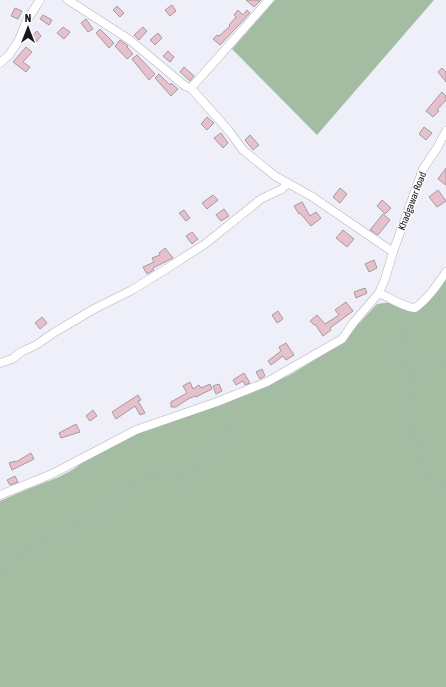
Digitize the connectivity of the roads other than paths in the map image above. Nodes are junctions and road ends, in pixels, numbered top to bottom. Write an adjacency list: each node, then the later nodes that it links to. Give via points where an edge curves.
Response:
1 (40, 0): 4 (street, via 27,20 18,42)
2 (68, 0): 5 (street, via 130,40 185,86)
3 (269, 0): 5 (street)
4 (0, 63)
5 (191, 88): 7 (street, via 243,150 275,176)
6 (446, 131): 8 (street, Khadgawar Road, via 423,169)
7 (288, 183): 8 (street); 11 (street, via 282,189 261,199 205,244 166,269 12,359)
8 (393, 252): 10 (street, Khadgawar Road)
9 (446, 272): 10 (street, via 429,296 415,308 404,306)
10 (379, 293): 12 (street, Khadgawar Road, via 342,339 267,382 136,430 52,474)
11 (0, 363)
12 (0, 495)

